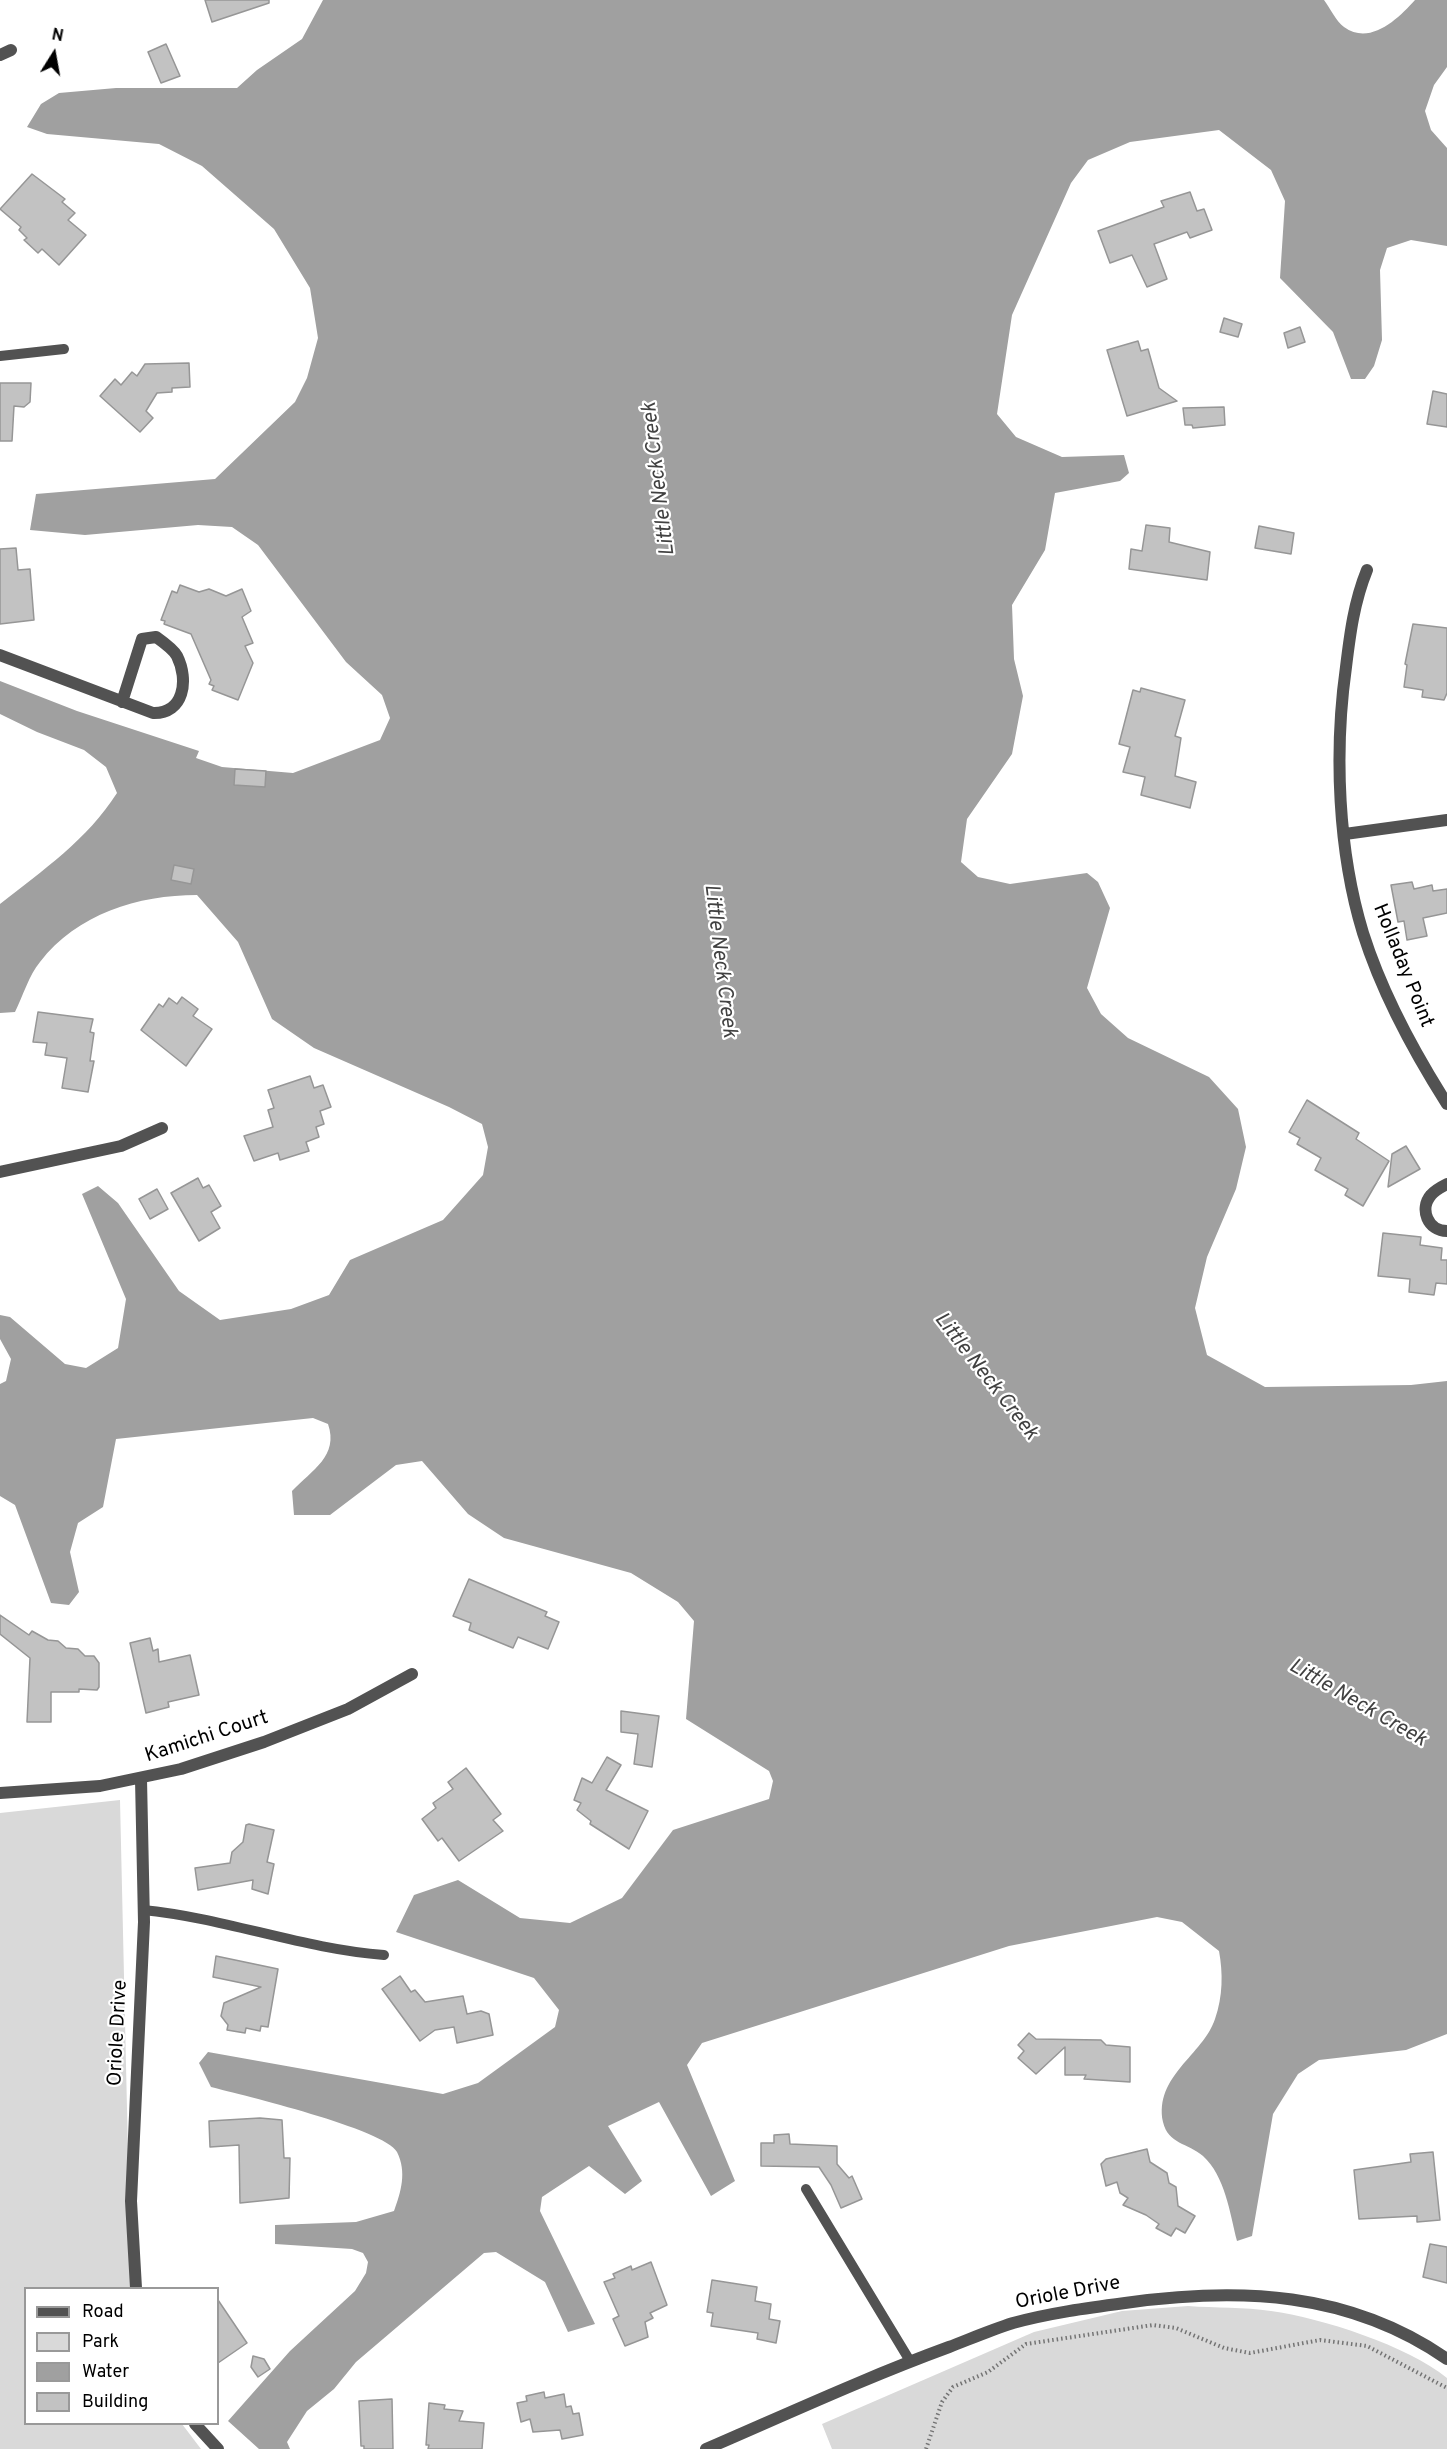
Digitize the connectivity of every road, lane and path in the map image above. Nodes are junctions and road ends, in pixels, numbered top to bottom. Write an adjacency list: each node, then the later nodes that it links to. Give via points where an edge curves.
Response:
1 (64, 349): 2 (lane)
2 (0, 356)
3 (1368, 570): 7 (street, Holladay Point, via 1353,614 1343,687 1338,770)
4 (0, 656): 5 (street)
5 (122, 702): 5 (street, via 161,713 180,700 183,693 176,654 156,637 142,639)
6 (1447, 820): 7 (street)
7 (1345, 834): 8 (street, Holladay Point, via 1353,894 1364,934 1389,998)
8 (1447, 1104)
9 (162, 1128): 10 (street, via 122,1146)
10 (0, 1172)
11 (1447, 1184): 12 (street, via 1431,1194 1425,1209 1433,1227)
12 (1447, 1231)
13 (412, 1674): 14 (street, Kamichi Court, via 348,1709 264,1742)
14 (141, 1779): 15 (street, Kamichi Court); 16 (street, Oriole Drive)
15 (0, 1793)
16 (143, 1910): 17 (lane, via 200,1918 354,1953); 19 (street, Oriole Drive, via 131,2201)
17 (384, 1955)
18 (806, 2189): 21 (lane)
19 (136, 2287)
20 (1447, 2359): 21 (street, Oriole Drive, via 1376,2320 1258,2294 1182,2295 1062,2311 1012,2324)
21 (910, 2361): 25 (street, Oriole Drive)
22 (1447, 2388): 26 (path, via 1367,2346 1320,2340 1250,2353 1224,2348 1176,2328 1154,2325 1026,2344 988,2372 953,2387 942,2402)
23 (196, 2425): 24 (street)
24 (218, 2449)
25 (706, 2449)
26 (926, 2449)

